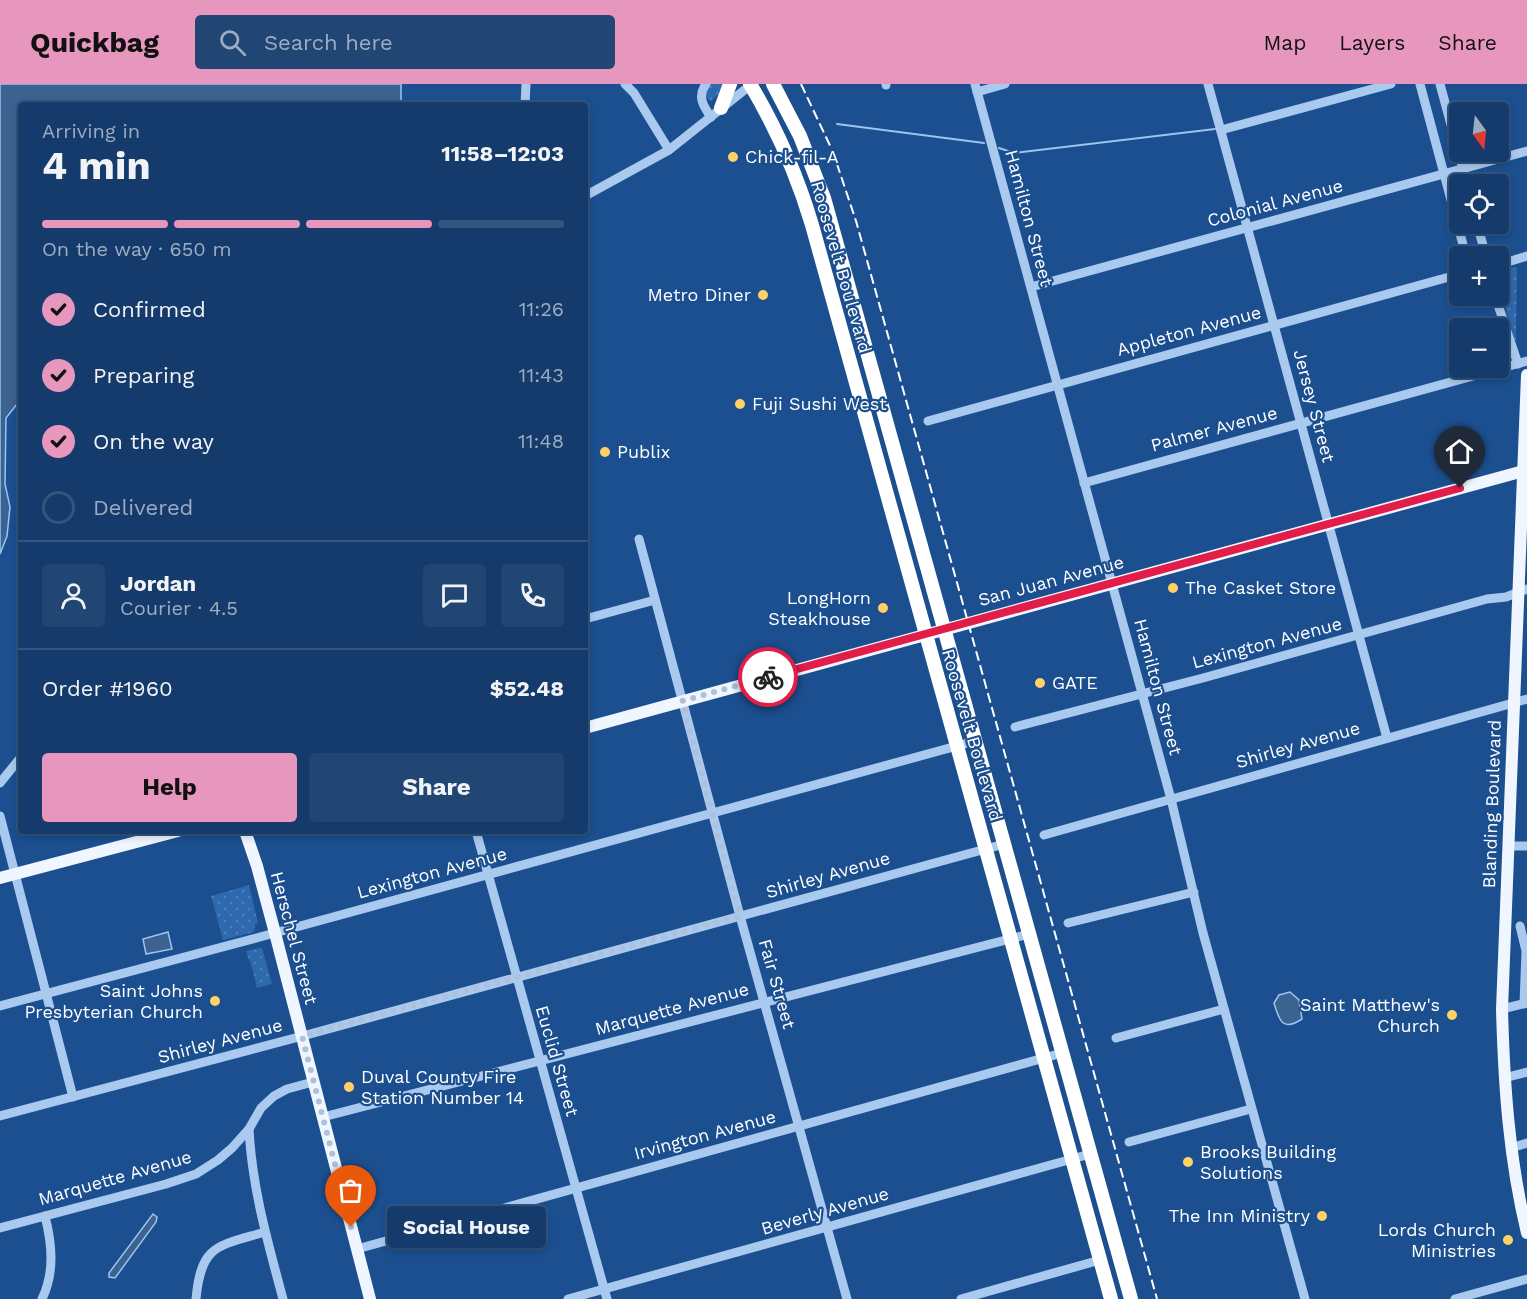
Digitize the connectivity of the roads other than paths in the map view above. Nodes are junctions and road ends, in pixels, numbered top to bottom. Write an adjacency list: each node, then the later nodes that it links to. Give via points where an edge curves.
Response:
1 (526, 84): 13 (street)
2 (625, 84): 16 (street)
3 (706, 84): 14 (street, via 701,97)
4 (730, 84): 14 (highway)
5 (751, 84): 14 (street); 23 (highway, Roosevelt Boulevard, via 789,159)
6 (773, 84): 22 (highway, Roosevelt Boulevard, via 800,136)
7 (1005, 84): 12 (street)
8 (1208, 84): 15 (street, Jersey Street)
9 (1391, 84): 15 (street)
10 (1420, 84): 20 (street)
11 (1440, 84): 18 (street)
12 (976, 88): 30 (street, Hamilton Street)
13 (525, 102)
14 (716, 112): 16 (street)
15 (1221, 130): 24 (street, Jersey Street)
16 (669, 150): 21 (street)
17 (1527, 151): 18 (street, Colonial Avenue)
18 (1462, 169): 19 (street); 20 (street, Colonial Avenue)
19 (1464, 174)
20 (1443, 175): 24 (street, Colonial Avenue); 25 (street)
21 (588, 194)
22 (824, 198): 23 (highway); 27 (highway, Roosevelt Boulevard)
23 (812, 225): 27 (highway, via 824,232); 38 (highway, Roosevelt Boulevard)
24 (1248, 227): 30 (street, Colonial Avenue); 32 (street, Jersey Street)
25 (1463, 246)
26 (1527, 256): 28 (street)
27 (841, 262): 41 (highway, Roosevelt Boulevard)
28 (1509, 262)
29 (1449, 277): 32 (street, Appleton Avenue)
30 (1031, 287): 35 (street, Hamilton Street)
31 (1499, 306): 33 (street)
32 (1275, 325): 35 (street, Appleton Avenue); 37 (street, Jersey Street)
33 (1522, 363): 37 (street, Palmer Avenue)
34 (1527, 375): 39 (main road, Blanding Boulevard)
35 (1058, 385): 36 (street, Appleton Avenue); 40 (street, Hamilton Street)
36 (928, 421)
37 (1302, 422): 40 (street, Palmer Avenue); 42 (street, Jersey Street)
38 (875, 452): 41 (highway, via 883,454 888,462 901,504); 49 (highway, Roosevelt Boulevard)
39 (1525, 470): 42 (main road, San Juan Avenue); 45 (main road, Blanding Boulevard)
40 (1084, 483): 44 (street, Hamilton Street)
41 (914, 523): 48 (highway, Roosevelt Boulevard)
42 (1330, 524): 44 (main road, San Juan Avenue); 50 (street, Jersey Street)
43 (639, 539): 46 (street, Fair Street)
44 (1112, 583): 48 (main road, San Juan Avenue); 51 (street, Hamilton Street)
45 (1523, 590): 50 (street, Lexington Avenue); 53 (main road, Blanding Boulevard)
46 (655, 600): 47 (street); 52 (street, Fair Street)
47 (588, 618)
48 (944, 629): 49 (main road, San Juan Avenue); 57 (highway, Roosevelt Boulevard)
49 (926, 634): 52 (main road, San Juan Avenue); 58 (highway, Roosevelt Boulevard)
50 (1360, 635): 51 (street, Lexington Avenue); 56 (street, Jersey Street)
51 (1142, 694): 55 (street, Lexington Avenue); 61 (street, Hamilton Street)
52 (682, 701): 54 (main road, San Juan Avenue); 62 (street, Fair Street)
53 (1521, 701): 56 (street, Shirley Avenue); 69 (main road, Blanding Boulevard)
54 (588, 727)
55 (1016, 727)
56 (1387, 738): 61 (street, Shirley Avenue)
57 (975, 741): 58 (street, Lexington Avenue); 68 (highway, Roosevelt Boulevard)
58 (957, 745): 62 (street, Lexington Avenue); 71 (highway, Roosevelt Boulevard)
59 (18, 761): 60 (street)
60 (0, 783)
61 (1171, 799): 67 (street, Shirley Avenue); 75 (street, Hamilton Street)
62 (712, 813): 73 (street, Lexington Avenue); 76 (street, Fair Street)
63 (0, 816): 72 (street)
64 (167, 834): 72 (main road)
65 (246, 834): 80 (main road, Herschel Street)
66 (477, 834): 73 (street, Euclid Street)
67 (1044, 835)
68 (1004, 844): 71 (street, Shirley Avenue); 81 (highway, Roosevelt Boulevard)
69 (1508, 846): 70 (street); 79 (main road, Blanding Boulevard)
70 (1527, 846)
71 (985, 848): 76 (street, Shirley Avenue); 82 (highway, Roosevelt Boulevard)
72 (14, 874): 74 (main road); 84 (street)
73 (488, 874): 80 (street, Lexington Avenue); 83 (street, Euclid Street)
74 (0, 878)
75 (1194, 892): 77 (street); 88 (street, Hamilton Street)
76 (740, 916): 83 (street, Shirley Avenue); 85 (street, Fair Street)
77 (1068, 923)
78 (1523, 925): 79 (street); 86 (street)
79 (1505, 930): 89 (main road, Blanding Boulevard)
80 (275, 933): 84 (street, Lexington Avenue); 90 (main road, Herschel Street)
81 (1029, 934): 82 (street, Marquette Avenue); 92 (highway, Roosevelt Boulevard)
82 (1011, 939): 85 (street, Marquette Avenue); 93 (highway, Roosevelt Boulevard)
83 (517, 977): 90 (street, Shirley Avenue); 94 (street, Euclid Street)
84 (45, 994): 87 (street, Lexington Avenue); 98 (street)
85 (764, 1002): 94 (street, Marquette Avenue); 102 (street, Fair Street)
86 (1525, 1003): 89 (street)
87 (0, 1006)
88 (1224, 1009): 91 (street); 99 (street, Hamilton Street)
89 (1502, 1010): 96 (main road, Blanding Boulevard)
90 (302, 1036): 97 (main road, Herschel Street); 98 (street, Shirley Avenue)
91 (1116, 1038)
92 (1062, 1053): 93 (street, Irvington Avenue); 107 (highway, Roosevelt Boulevard)
93 (1044, 1058): 102 (street, Irvington Avenue); 108 (highway, Roosevelt Boulevard)
94 (539, 1061): 101 (street, Marquette Avenue); 109 (street, Euclid Street)
95 (1527, 1072): 96 (street)
96 (1504, 1078): 106 (main road, Blanding Boulevard)
97 (313, 1082): 101 (main road, Herschel Street); 103 (street, Marquette Avenue, via 274,1096 261,1108)
98 (73, 1097): 100 (street, Shirley Avenue)
99 (1251, 1109): 104 (street); 129 (street, Hamilton Street)
100 (0, 1116)
101 (322, 1117): 115 (main road, Herschel Street)
102 (799, 1126): 109 (street, Irvington Avenue); 111 (street, Fair Street)
103 (249, 1129): 110 (street, Marquette Avenue, via 218,1160 196,1174); 113 (street, via 251,1160)
104 (1129, 1142)
105 (1527, 1143): 106 (street)
106 (1511, 1148): 114 (main road, Blanding Boulevard)
107 (1090, 1154): 108 (street, Beverly Avenue); 128 (highway, Roosevelt Boulevard)
108 (1072, 1159): 111 (street, Beverly Avenue); 116 (highway, Roosevelt Boulevard)
109 (576, 1188): 115 (street, Irvington Avenue); 118 (street, Euclid Street)
110 (45, 1216): 112 (street, Marquette Avenue); 119 (street, via 51,1267)
111 (827, 1227): 118 (street, Beverly Avenue); 125 (street, Fair Street)
112 (0, 1228)
113 (266, 1232): 120 (street, via 219,1246 208,1255 200,1268); 121 (street)
114 (1527, 1233)
115 (357, 1249): 122 (main road, Herschel Street)
116 (1100, 1260): 126 (street); 127 (highway, Roosevelt Boulevard)
117 (1527, 1279): 130 (street)
118 (604, 1289): 123 (street, Beverly Avenue); 124 (street, Euclid Street)
119 (42, 1299)
120 (196, 1299)
121 (283, 1299)
122 (370, 1299)
123 (568, 1299)
124 (607, 1299)
125 (847, 1299)
126 (961, 1299)
127 (1111, 1299)
128 (1131, 1299)
129 (1305, 1299)
130 (1455, 1299)

